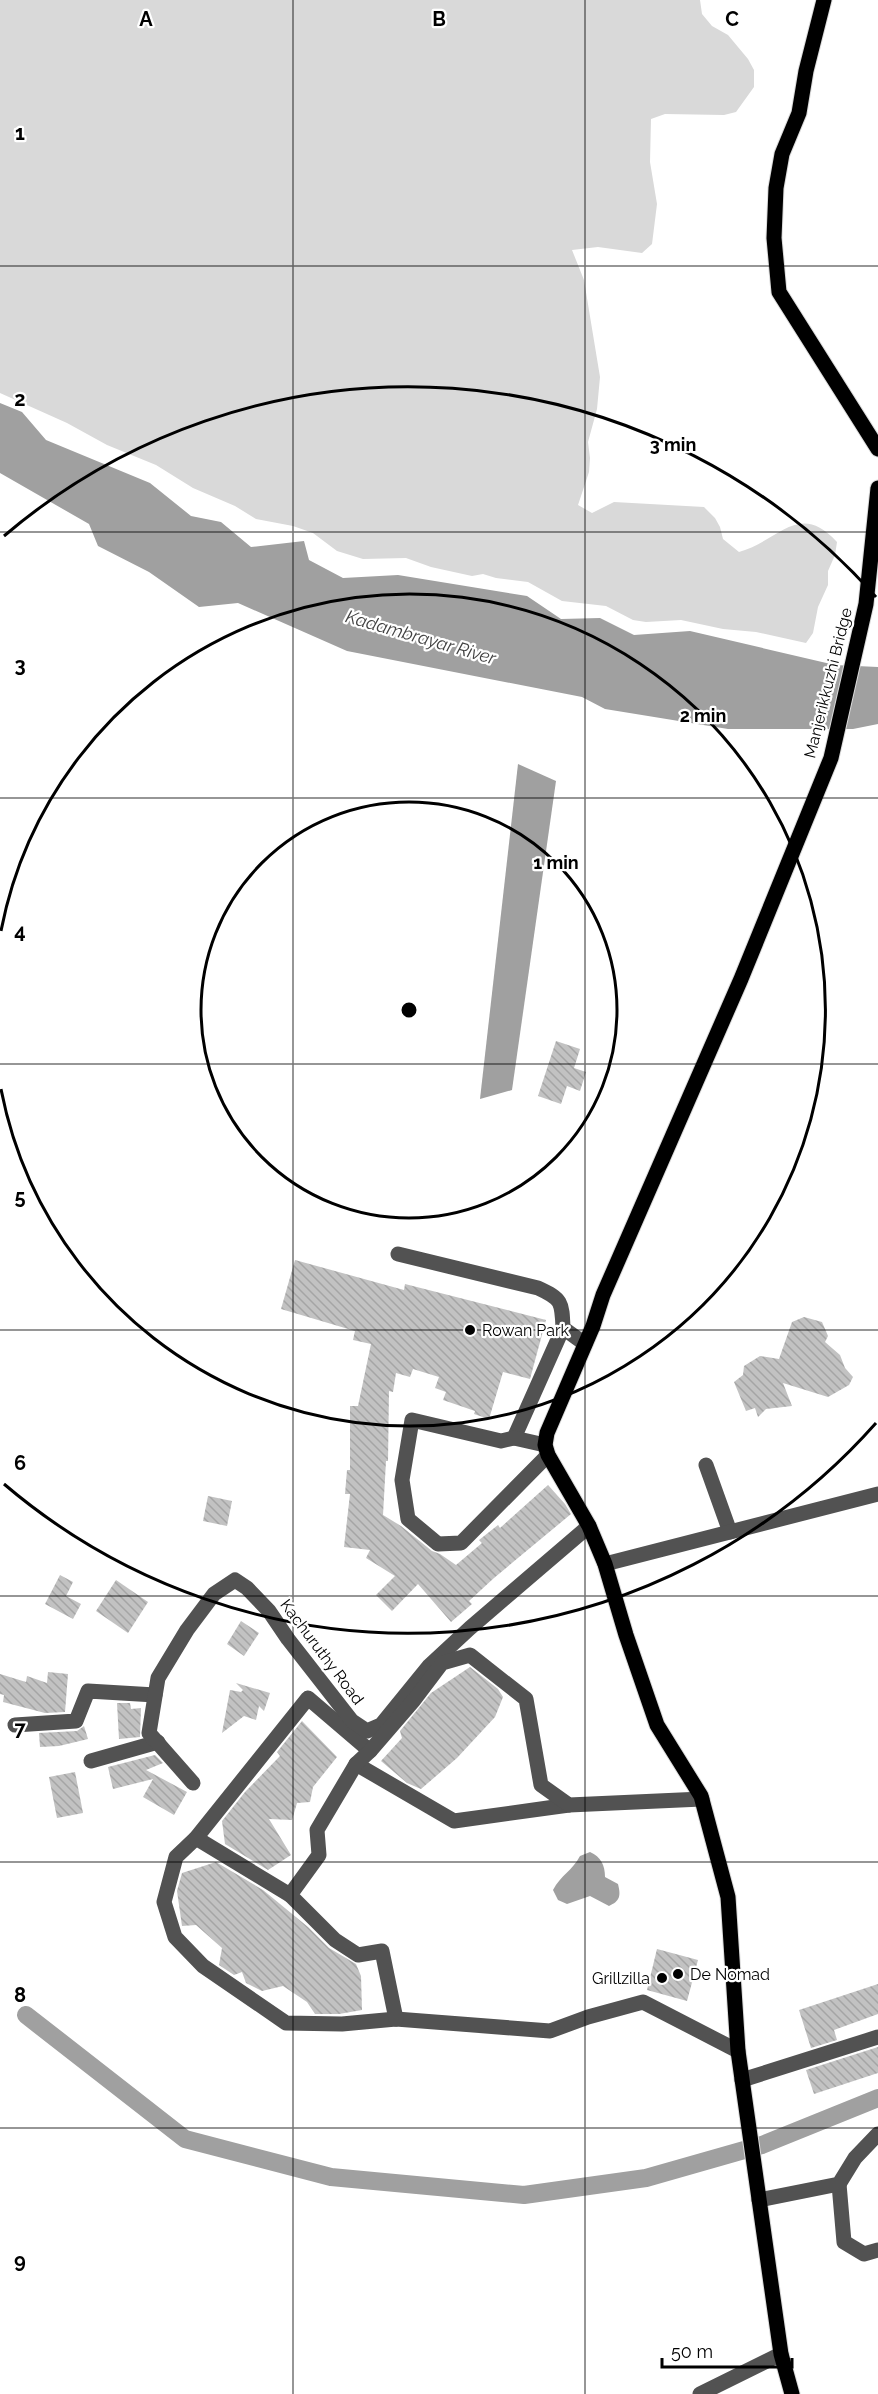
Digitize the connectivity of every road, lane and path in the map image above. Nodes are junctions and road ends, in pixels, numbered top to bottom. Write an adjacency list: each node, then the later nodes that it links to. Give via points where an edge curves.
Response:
1 (824, 0): 2 (main road, via 799,113 782,154 776,188 774,238 780,292)
2 (878, 449)
3 (878, 488): 6 (main road, Manjerikkuzhi Bridge, via 866,604 831,758)
4 (398, 1254): 5 (street, via 538,1287 556,1297 562,1306)
5 (563, 1328): 6 (street); 7 (street)
6 (585, 1344): 8 (main road, Manjerikkuzhi Bridge, via 547,1433)
7 (514, 1438): 8 (street); 8 (street, via 501,1441 412,1420 402,1480 408,1519 438,1544 461,1543)
8 (547, 1450): 11 (main road)
9 (706, 1465): 12 (street)
10 (878, 1494): 12 (street)
11 (590, 1526): 13 (main road); 14 (street, Kachuruthy Road, via 454,1643 429,1666 381,1725 367,1731 352,1721 269,1611 235,1580 214,1594 187,1630 158,1678)
12 (730, 1532): 13 (street)
13 (605, 1564): 21 (main road, via 657,1725)
14 (155, 1695): 15 (street, via 88,1691 76,1721); 16 (street, Kachuruthy Road, via 149,1733)
15 (15, 1725)
16 (158, 1742): 18 (street); 20 (street, Kachuruthy Road)
17 (370, 1751): 19 (street); 22 (street, via 442,1663 470,1655 526,1699 541,1785); 23 (street, via 308,1698)
18 (91, 1761)
19 (356, 1764): 22 (street, via 454,1821); 24 (street, via 317,1830 319,1855)
20 (193, 1783)
21 (702, 1799): 22 (street); 27 (main road, via 728,1897)
22 (569, 1805)
23 (196, 1838): 24 (street); 25 (street, via 176,1857 164,1902 175,1937 203,1966 286,2023 342,2024)
24 (290, 1895): 25 (street, via 335,1940 358,1955 382,1951)
25 (396, 2019): 27 (street, via 550,2031 643,2002)
26 (878, 2037): 28 (street)
27 (738, 2051): 28 (main road)
28 (742, 2080): 31 (main road)
29 (878, 2134): 30 (street, via 855,2158)
30 (839, 2184): 31 (street); 32 (street, via 844,2242 864,2254)
31 (759, 2200): 33 (main road)
32 (878, 2250)
33 (781, 2354): 34 (street); 35 (main road)
34 (700, 2394)
35 (792, 2394)

